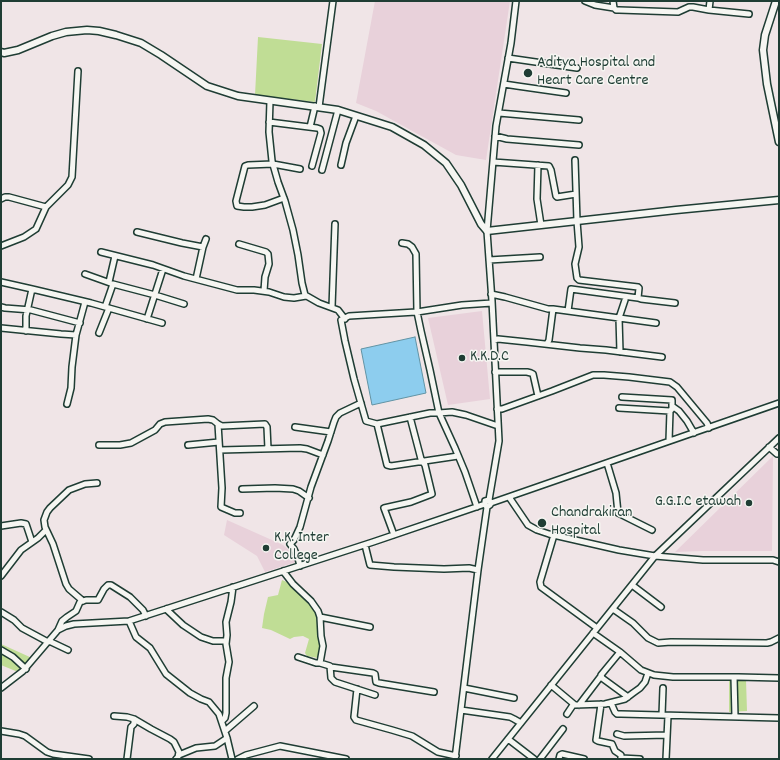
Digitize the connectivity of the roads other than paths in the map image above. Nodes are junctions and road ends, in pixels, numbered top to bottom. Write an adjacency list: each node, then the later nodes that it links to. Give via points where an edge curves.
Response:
1 (333, 1): 17 (street)
2 (516, 1): 11 (street)
3 (585, 1): 7 (street)
4 (614, 1): 7 (street)
5 (710, 1): 8 (street)
6 (776, 1): 25 (main road, via 763,50)
7 (614, 8): 8 (street, via 678,12 693,6)
8 (709, 10): 9 (street)
9 (749, 14)
10 (1, 52): 16 (main road, via 18,50 66,32 99,31 141,43 206,86 238,96)
11 (508, 58): 12 (street); 14 (street)
12 (577, 68)
13 (78, 71): 39 (street, via 72,177 68,185)
14 (504, 84): 15 (street); 19 (street)
15 (566, 93)
16 (270, 101): 17 (main road); 22 (street)
17 (317, 106): 18 (main road); 23 (street)
18 (338, 110): 20 (main road); 34 (street)
19 (499, 113): 21 (street); 24 (street)
20 (356, 116): 32 (street); 43 (main road, via 392,128 424,145 446,163 462,185)
21 (579, 120)
22 (269, 122): 23 (street); 29 (street)
23 (310, 127): 31 (street, via 321,130)
24 (495, 136): 26 (street); 28 (street)
25 (779, 142)
26 (579, 145)
27 (575, 160): 35 (street)
28 (493, 162): 30 (street); 43 (street)
29 (273, 164): 33 (street); 36 (street); 36 (street, via 245,166 236,205 252,207)
30 (538, 165): 35 (street, via 549,166 551,169 557,197); 42 (street, via 536,199)
31 (312, 166)
32 (341, 166)
33 (300, 169)
34 (322, 170)
35 (576, 194): 40 (street)
36 (284, 198): 63 (street)
37 (1, 200): 39 (street, via 9,197)
38 (779, 200): 40 (main road)
39 (46, 207): 48 (street, via 34,231)
40 (577, 221): 42 (main road); 64 (street, via 577,278 638,287)
41 (335, 224): 71 (street)
42 (541, 225): 43 (main road)
43 (487, 231): 53 (street)
44 (137, 232): 49 (street)
45 (206, 239): 49 (street)
46 (402, 243): 76 (street, via 412,247 416,254)
47 (239, 244): 60 (street, via 268,254 269,264)
48 (1, 246)
49 (203, 247): 56 (street)
50 (101, 252): 51 (street)
51 (115, 256): 54 (street); 58 (street)
52 (540, 257): 53 (street)
53 (489, 260): 61 (street)
54 (163, 269): 56 (street); 62 (street)
55 (85, 274): 58 (street)
56 (196, 279): 60 (street, via 237,290)
57 (1, 282): 59 (street)
58 (111, 283): 62 (street); 72 (street)
59 (32, 289): 66 (street); 74 (street)
60 (264, 291): 63 (street, via 284,297)
61 (491, 294): 67 (street); 73 (street)
62 (155, 295): 69 (street); 79 (street)
63 (306, 296): 71 (street)
64 (638, 298): 68 (street); 75 (street, via 571,289)
65 (625, 300): 78 (street)
66 (85, 302): 72 (street); 80 (street)
67 (492, 303): 76 (street); 87 (street)
68 (675, 303)
69 (184, 304)
70 (1, 307): 74 (street)
71 (332, 307): 77 (street)
72 (107, 308): 79 (street); 85 (street)
73 (553, 309): 75 (street); 88 (street)
74 (28, 310): 80 (street); 84 (street)
75 (568, 311): 78 (street)
76 (417, 312): 77 (street); 100 (street)
77 (344, 318): 94 (street, via 341,320 345,341)
78 (619, 318): 82 (street); 89 (street)
79 (146, 319): 81 (street)
80 (80, 323): 86 (street)
81 (162, 323)
82 (656, 323)
83 (1, 328): 84 (street)
84 (26, 331): 86 (street)
85 (99, 333)
86 (76, 335): 96 (street)
87 (494, 340): 88 (street); 91 (street)
88 (547, 344): 89 (street)
89 (620, 352): 90 (street)
90 (662, 357)
91 (495, 372): 92 (street, via 531,373); 99 (street)
92 (538, 396): 99 (street); 106 (street, via 593,375 670,382 677,387)
93 (622, 396): 98 (street, via 672,400)
94 (361, 403): 103 (street, via 366,422); 107 (street, via 340,413)
95 (779, 403): 106 (street)
96 (67, 404)
97 (619, 408): 98 (street)
98 (671, 408): 108 (street, via 679,411); 110 (street)
99 (497, 409): 104 (street)
100 (438, 413): 101 (street); 104 (street, via 452,412); 119 (street)
101 (410, 417): 103 (street); 120 (street)
102 (218, 424): 111 (street); 113 (street, via 208,419 165,422 131,443); 115 (street, via 265,424)
103 (377, 424): 120 (street, via 387,465)
104 (498, 426): 126 (street, via 499,441)
105 (295, 427): 107 (street)
106 (709, 428): 108 (street)
107 (331, 432): 118 (street)
108 (694, 433): 110 (street)
109 (779, 438): 114 (street)
110 (669, 441): 121 (street)
111 (219, 442): 112 (street); 116 (street)
112 (188, 444)
113 (100, 445)
114 (768, 447): 117 (street); 136 (street)
115 (268, 449): 116 (street); 118 (street, via 304,448)
116 (220, 450): 128 (street, via 221,507)
117 (779, 454)
118 (323, 455): 125 (street)
119 (458, 456): 120 (street); 127 (street)
120 (421, 460): 132 (street, via 425,465 432,494 384,508)
121 (607, 463): 124 (street); 131 (street, via 616,493 618,512)
122 (98, 483): 130 (street, via 80,485 59,499 47,512 44,520)
123 (242, 489): 125 (street, via 293,489)
124 (509, 497): 126 (street); 133 (street, via 528,525)
125 (309, 498): 140 (street, via 300,527 290,544)
126 (488, 504): 127 (street); 141 (street)
127 (477, 507): 132 (street)
128 (240, 513)
129 (1, 526): 134 (street, via 26,524)
130 (46, 530): 134 (street); 146 (street, via 66,584)
131 (652, 530)
132 (394, 535): 135 (street)
133 (554, 535): 136 (street); 155 (street, via 540,582 541,587)
134 (32, 542): 143 (street, via 21,550)
135 (365, 544): 140 (street); 141 (street, via 370,565)
136 (655, 556): 138 (street, via 702,560); 144 (street)
137 (779, 558): 138 (street)
138 (773, 560): 139 (street)
139 (779, 562)
140 (300, 566): 142 (street)
141 (478, 570): 174 (street)
142 (283, 571): 145 (street); 152 (street, via 311,601)
143 (1, 576)
144 (632, 585): 147 (street); 149 (street)
145 (233, 587): 148 (street); 160 (street, via 226,618)
146 (80, 603): 151 (street, via 98,600 107,585 111,585 130,597); 156 (street, via 76,611 62,621)
147 (661, 608)
148 (166, 609): 151 (street); 160 (street, via 201,637 213,641)
149 (613, 609): 155 (street); 158 (street, via 648,638 658,643 767,643)
150 (1, 612): 159 (street, via 22,628)
151 (146, 616): 153 (street)
152 (320, 617): 154 (street); 165 (street, via 323,646)
153 (129, 621): 156 (street, via 70,625); 193 (street, via 136,637 150,648 166,674 190,693 209,702)
154 (370, 627)
155 (597, 628): 157 (street)
156 (58, 630): 159 (street)
157 (593, 633): 163 (street); 172 (street)
158 (779, 638)
159 (49, 641): 162 (street); 167 (street)
160 (226, 641): 193 (street, via 229,662 226,713)
161 (1, 650): 167 (street)
162 (68, 650)
163 (620, 652): 168 (street); 169 (street)
164 (298, 657): 165 (street)
165 (320, 663): 166 (street)
166 (331, 667): 176 (street, via 333,681); 177 (street, via 373,673 376,682 379,683)
167 (26, 669): 173 (street)
168 (648, 673): 170 (street, via 673,677); 179 (street, via 645,682)
169 (601, 676): 179 (street); 183 (street)
170 (734, 677): 171 (street); 190 (street)
171 (779, 678)
172 (551, 685): 183 (street); 194 (street)
173 (1, 688)
174 (464, 688): 180 (street); 185 (street)
175 (663, 688): 188 (street)
176 (357, 689): 178 (street); 203 (street, via 354,717 356,720 412,736 436,751)
177 (434, 692)
178 (375, 695)
179 (628, 697): 181 (street)
180 (514, 698)
181 (611, 703): 182 (street); 188 (street, via 619,714)
182 (601, 704): 183 (street); 215 (street, via 596,740 612,744 614,750 621,755)
183 (577, 705): 186 (street)
184 (254, 706): 196 (street)
185 (461, 710): 194 (street, via 510,717); 203 (street)
186 (567, 714)
187 (114, 716): 192 (street)
188 (662, 716): 189 (street)
189 (668, 716): 190 (street); 199 (street)
190 (735, 717): 191 (street)
191 (779, 718)
192 (134, 719): 202 (street, via 174,742); 206 (street)
193 (222, 720): 196 (street)
194 (521, 723): 201 (street)
195 (563, 730): 212 (street)
196 (225, 731): 200 (street)
197 (1, 732): 205 (street, via 25,736 46,752)
198 (617, 734): 199 (street)
199 (667, 735): 204 (street)
200 (227, 738): 202 (street, via 214,746 196,748); 207 (street)
201 (508, 739): 210 (street); 211 (street)
202 (177, 757)
203 (455, 758)
204 (666, 758)
205 (89, 759)
206 (127, 759)
207 (232, 759)
208 (238, 759): 209 (street, via 280,746)
209 (346, 759)
210 (492, 759)
211 (534, 759)
212 (540, 759)
213 (559, 759): 214 (street, via 562,754)
214 (584, 759)
215 (621, 759): 216 (street)
216 (640, 759)

